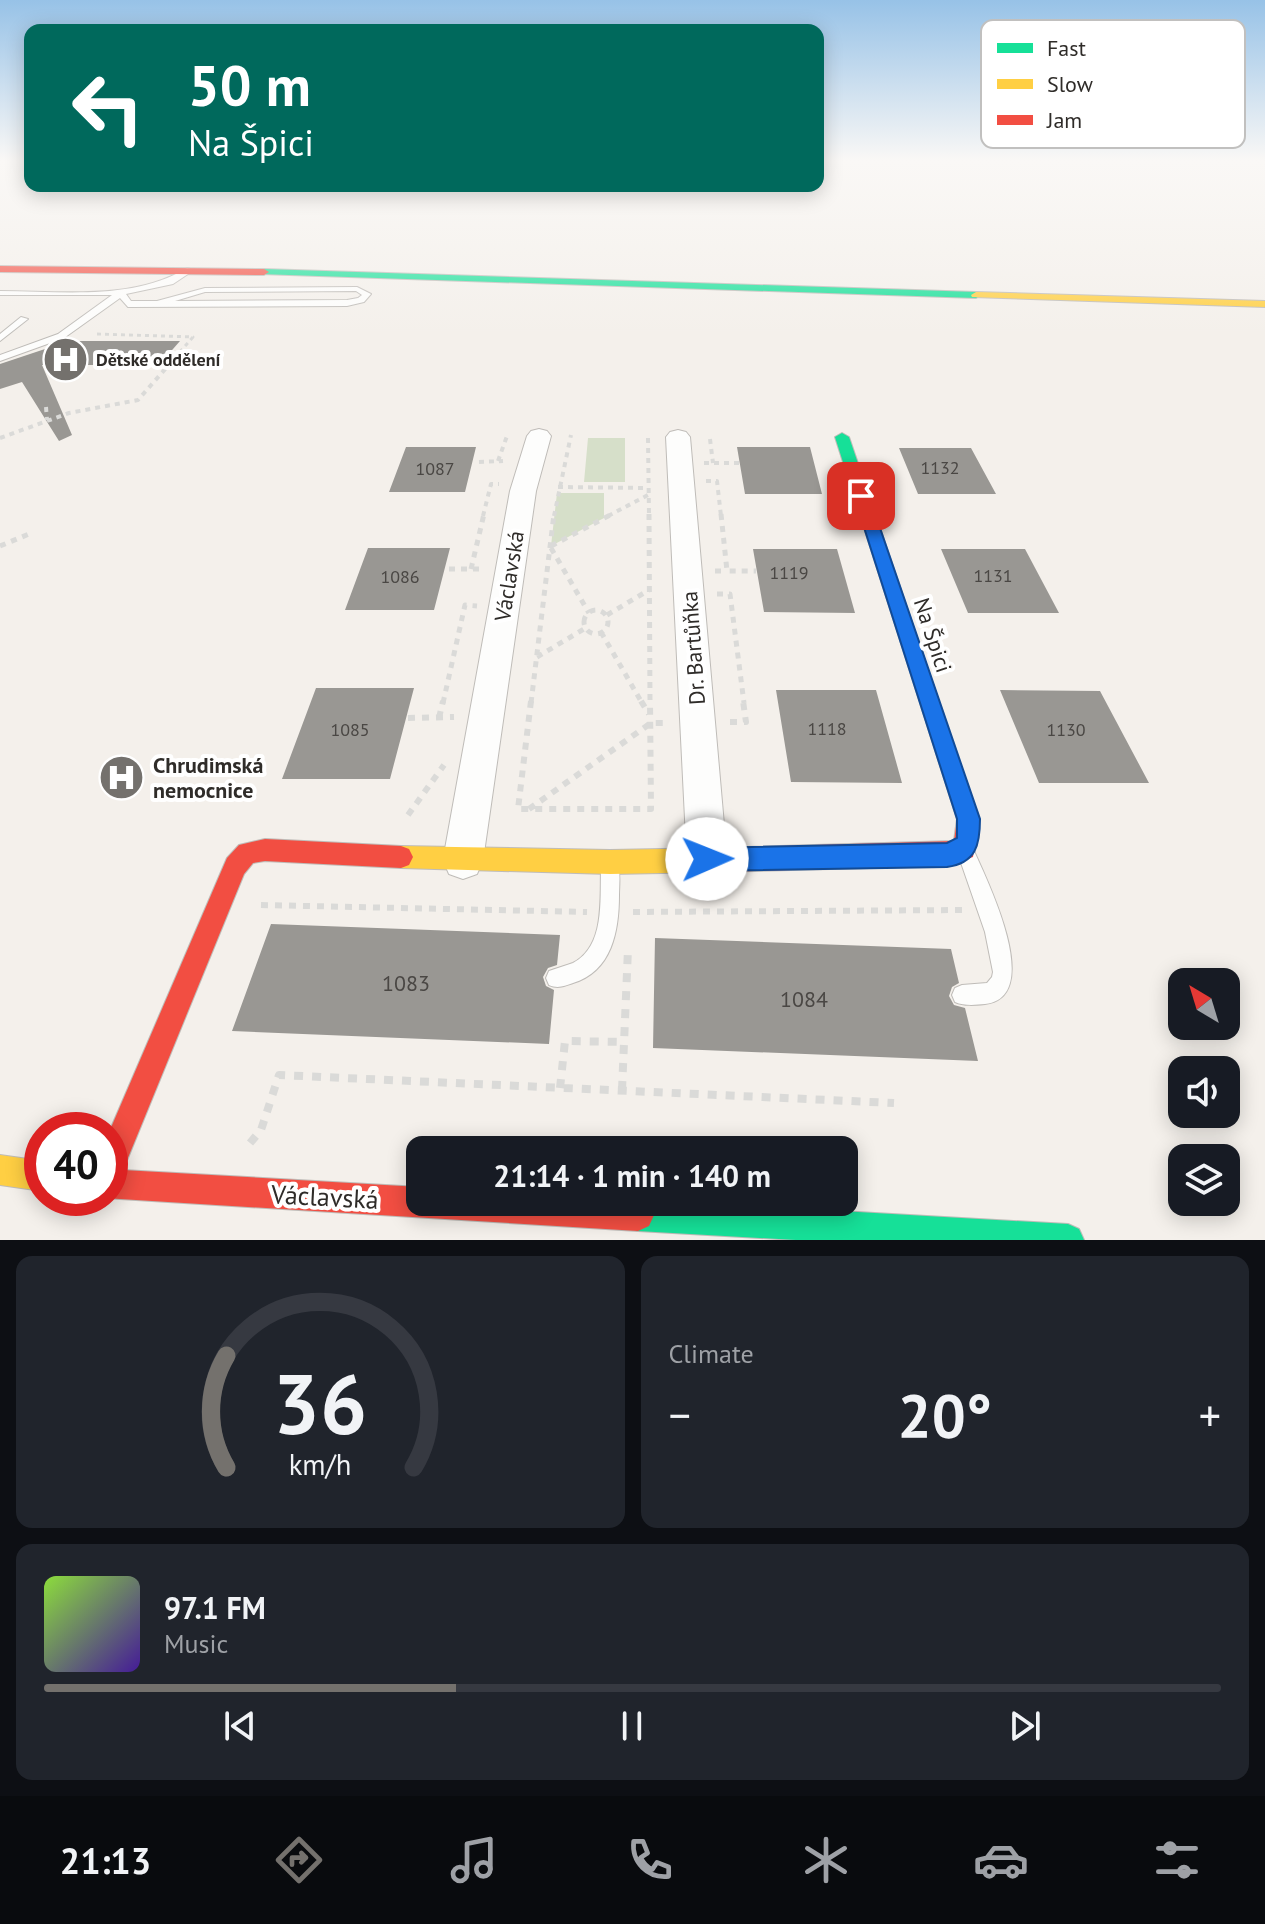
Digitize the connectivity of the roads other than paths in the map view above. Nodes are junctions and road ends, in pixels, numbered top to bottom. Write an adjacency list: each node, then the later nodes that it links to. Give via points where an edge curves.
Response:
1 (0, 269): 2 (street)
2 (190, 270): 4 (lane, via 170,282); 6 (street)
3 (0, 293): 4 (lane)
4 (121, 293): 5 (lane, via 128,304); 10 (lane, via 68,332)
5 (160, 303): 5 (lane, via 205,290 357,289 367,294 347,303)
6 (1265, 304)
7 (24, 319): 8 (lane)
8 (0, 338)
9 (0, 347): 10 (lane)
10 (20, 352): 11 (lane)
11 (0, 358)
12 (539, 436): 17 (street, Václavská, via 523,491)
13 (663, 437): 16 (street, Dr. Bartůňka)
14 (842, 437): 15 (street, Na Špici, via 968,819)
15 (965, 849): 16 (street, via 947,855); 20 (lane, via 1001,956 1001,981 990,993)
16 (707, 859): 18 (street)
17 (463, 860): 18 (street); 21 (street, via 247,853)
18 (610, 862): 19 (lane, via 606,934 594,961 577,973)
19 (556, 978)
20 (962, 995)
21 (128, 1123)
22 (0, 1170): 23 (street)
23 (24, 1173)
24 (128, 1186): 25 (street, Václavská)
25 (877, 1233): 26 (street, Václavská)
26 (1068, 1240)

